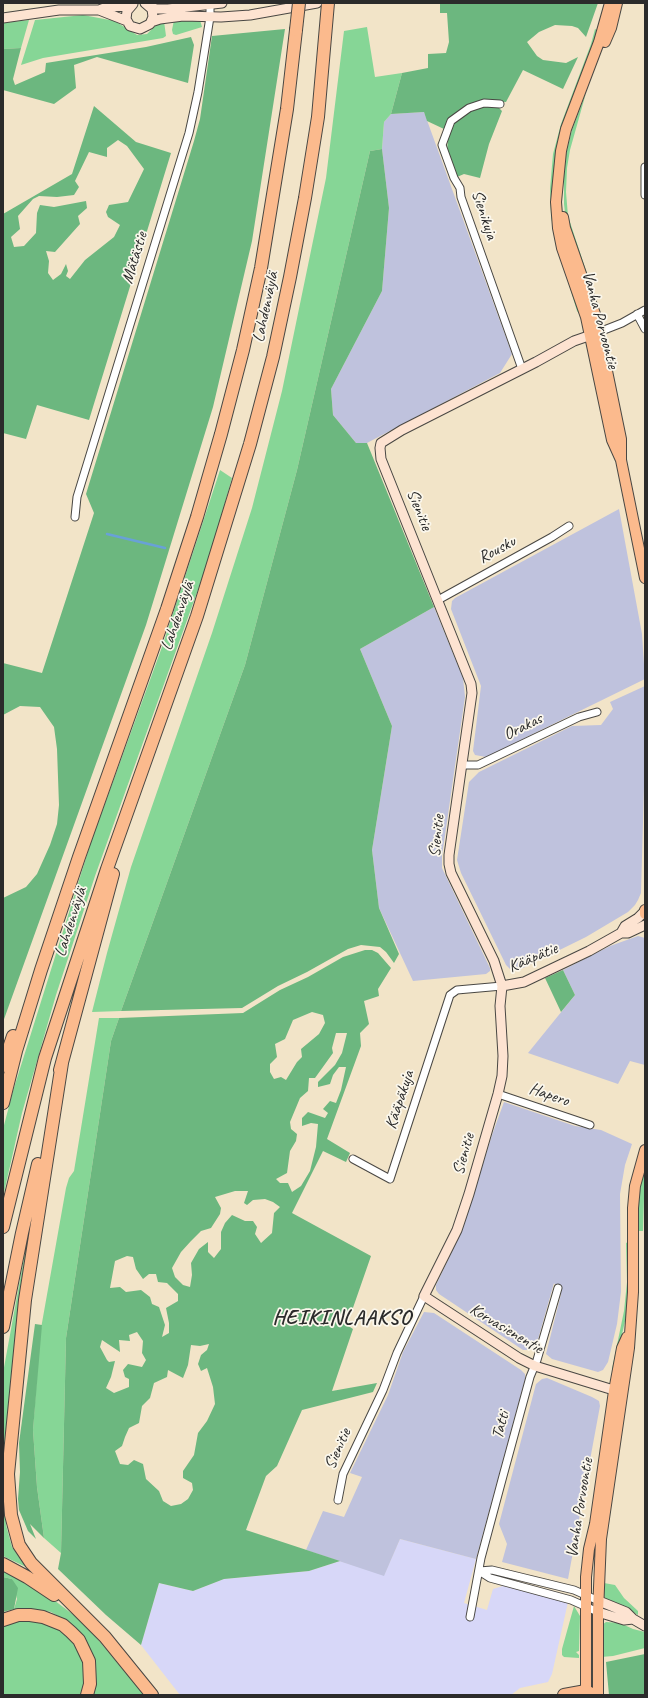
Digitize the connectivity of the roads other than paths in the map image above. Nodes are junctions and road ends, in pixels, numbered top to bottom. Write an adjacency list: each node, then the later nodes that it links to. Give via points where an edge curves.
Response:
1 (222, 3): 9 (street)
2 (299, 3): 35 (highway, Lahdenväylä, bridge, via 286,117 262,261 225,419 197,517)
3 (317, 3): 11 (street, via 266,13)
4 (328, 3): 30 (highway, Lahdenväylä, via 318,117 273,357 250,444 199,609)
5 (610, 3): 15 (main road, Vanha Porvoontie)
6 (617, 3): 15 (main road, Vanha Porvoontie, via 611,28)
7 (132, 5): 10 (street); 13 (street, via 126,14)
8 (148, 5): 9 (street, via 168,9); 14 (street, via 153,14)
9 (210, 5): 11 (street, Mätästie)
10 (99, 10): 12 (street, via 59,10); 13 (street)
11 (210, 17): 14 (street, via 183,16); 24 (street, Mätästie, via 188,139 77,497)
12 (3, 18)
13 (127, 21): 14 (street, via 138,29 145,28)
14 (151, 22)
15 (592, 64): 22 (main road, Vanha Porvoontie, via 566,129 556,202 562,248)
16 (500, 104): 23 (street, Sienikuja, via 484,103 469,108 451,121 442,145 460,188 464,207)
17 (645, 167): 18 (street)
18 (645, 194)
19 (645, 310): 20 (street)
20 (638, 314): 21 (street); 22 (street)
21 (645, 329)
22 (594, 333): 23 (street, Sienitie); 26 (main road, Vanha Porvoontie, via 621,439 621,460)
23 (522, 369): 27 (street, Sienitie, via 381,443 381,459)
24 (75, 517)
25 (569, 526): 27 (street, Rousku, via 552,538)
26 (645, 578)
27 (438, 600): 29 (street, Sienitie, via 471,684)
28 (597, 712): 29 (street, Orakas, via 579,717 478,765)
29 (462, 765): 36 (street, Sienitie, via 449,855 451,873 494,961)
30 (124, 822): 38 (highway, via 114,872); 45 (highway, Lahdenväylä, via 45,1058)
31 (645, 911): 32 (main road); 34 (street, Kääpätie, via 625,926)
32 (645, 914)
33 (645, 925): 34 (street, Kääpätie, via 628,933)
34 (621, 933): 36 (street, Kääpätie, via 524,982)
35 (41, 970): 39 (highway, via 11,1040); 41 (highway, Lahdenväylä)
36 (502, 986): 37 (street, Kääpätie, via 472,987); 40 (street, Sienitie, via 500,1006 503,1056)
37 (453, 992): 44 (street, Kääpäkuja, via 448,999 390,1179)
38 (62, 1063): 48 (highway); 58 (highway, via 25,1300 8,1474 11,1515 19,1545 38,1572)
39 (3, 1066)
40 (498, 1094): 42 (street, Hapero); 47 (street, Sienitie, via 457,1230)
41 (3, 1103)
42 (590, 1125)
43 (645, 1150): 50 (main road, Vanha Porvoontie, via 635,1186 633,1208 633,1292 629,1348)
44 (353, 1159)
45 (3, 1227)
46 (558, 1288): 49 (street, Tatti)
47 (424, 1296): 49 (street, Korvasienentie); 51 (street, Sienitie, via 343,1474)
48 (3, 1327)
49 (535, 1366): 50 (street, Korvasienentie); 53 (street, Tatti)
50 (618, 1392): 54 (main road, Vanha Porvoontie, via 589,1549); 55 (main road, Vanha Porvoontie, via 602,1530)
51 (338, 1500)
52 (3, 1564): 58 (highway, via 27,1577)
53 (479, 1571): 54 (street, via 492,1570); 56 (street, via 490,1578 571,1600); 59 (street, Tatti)
54 (586, 1594): 55 (street); 56 (main road, Vanha Porvoontie)
55 (599, 1601): 57 (main road, Vanha Porvoontie); 60 (street, via 626,1612)
56 (586, 1607): 57 (street); 63 (main road, Vanha Porvoontie)
57 (598, 1612): 60 (street, via 624,1620); 67 (main road, Vanha Porvoontie)
58 (84, 1616): 65 (highway)
59 (470, 1617)
60 (632, 1619): 62 (street)
61 (3, 1620): 64 (highway, via 18,1615 43,1617 71,1632 79,1640 88,1661 90,1684)
62 (645, 1626)
63 (589, 1694): 66 (highway)
64 (87, 1695)
65 (152, 1695)
66 (564, 1695)
67 (598, 1695)

